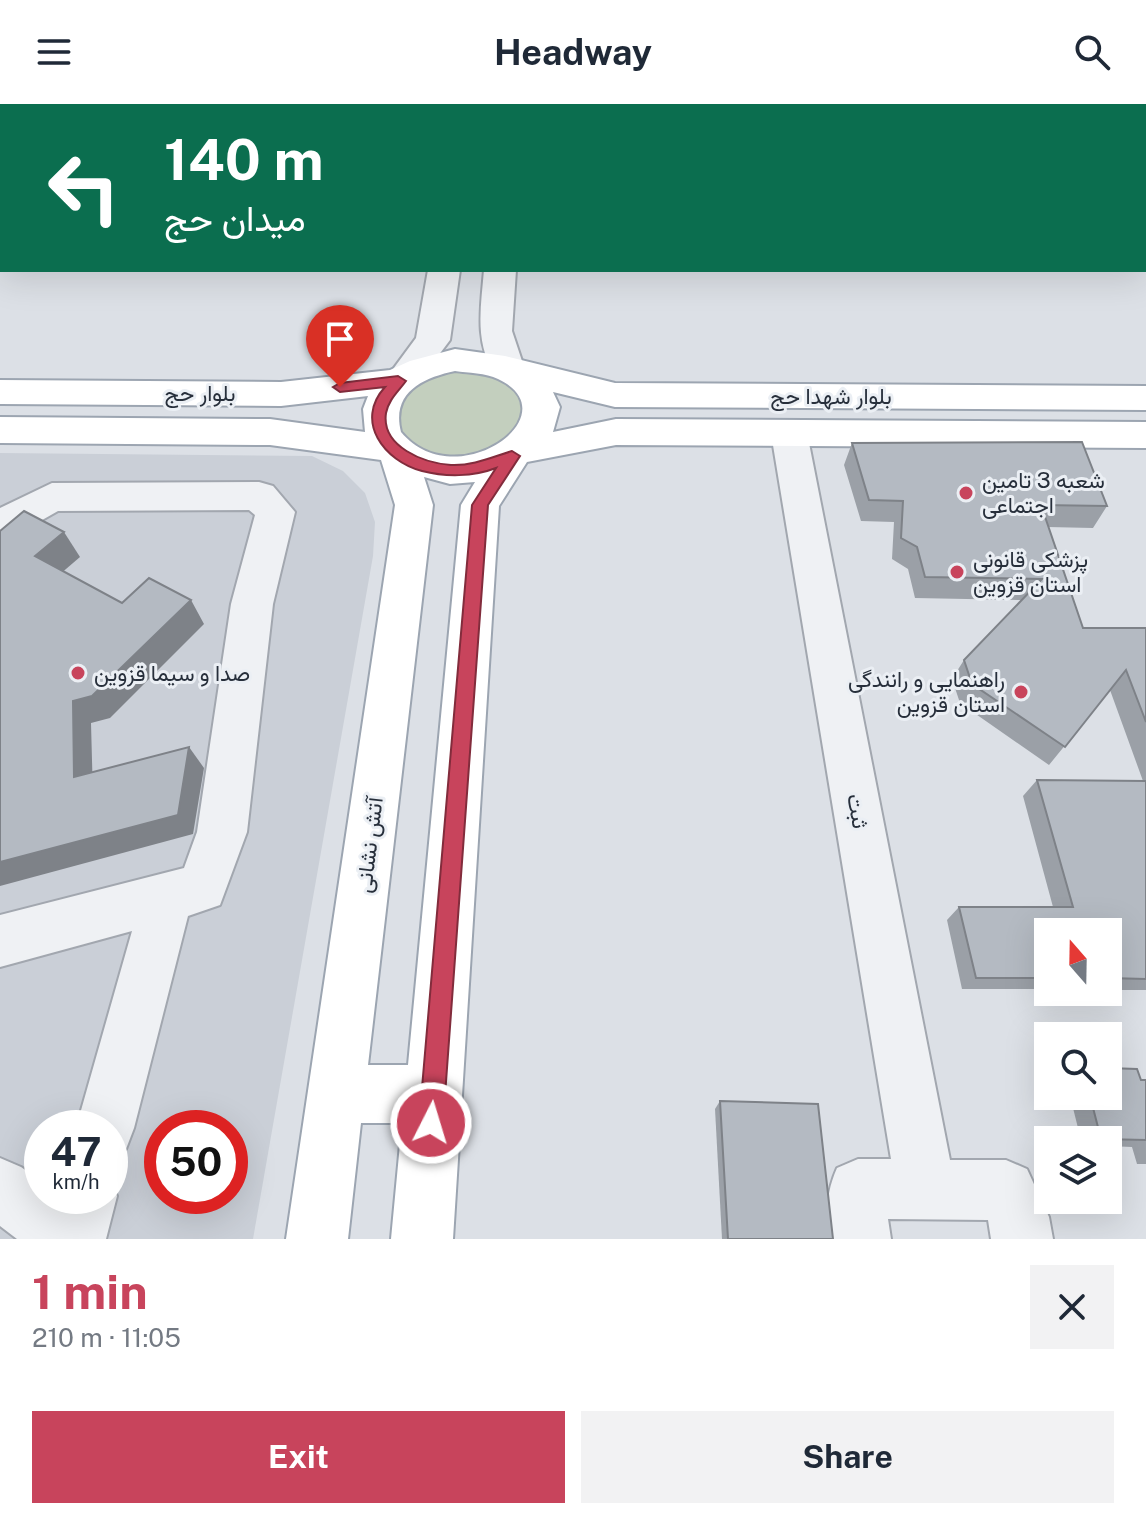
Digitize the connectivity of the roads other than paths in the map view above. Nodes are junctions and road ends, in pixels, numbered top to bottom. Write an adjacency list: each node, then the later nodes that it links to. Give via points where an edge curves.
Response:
1 (444, 272): 4 (street, via 433,340)
2 (500, 272): 3 (street, via 495,331)
3 (513, 370): 4 (main road, via 482,360 455,360 428,365); 6 (main road, بلوار شهدا حج, via 615,395); 11 (main road, via 536,389 543,410 537,432)
4 (402, 379): 5 (main road, بلوار حج, via 281,394); 10 (main road, via 384,397 378,415 381,433)
5 (0, 392)
6 (1146, 398)
7 (0, 430): 10 (main road, بلوار حج, via 270,432)
8 (789, 433): 9 (main road, بلوار شهدا حج); 11 (main road, بلوار شهدا حج, via 616,432); 19 (street, ثبت)
9 (1146, 435)
10 (395, 452): 11 (main road, via 423,466 453,470 484,467); 15 (main road, آتش نشانی, via 414,505)
11 (516, 454): 16 (main road, via 480,505)
12 (0, 526): 13 (street, via 52,497 259,496 275,512 252,604 222,832 202,888)
13 (167, 898): 14 (street); 17 (street)
14 (0, 941)
15 (337, 1094): 16 (main road); 23 (main road, آتش نشانی)
16 (433, 1094): 24 (main road)
17 (110, 1110)
18 (0, 1188): 21 (street)
19 (926, 1189): 25 (street, via 858,1189); 26 (street, via 1006,1190)
20 (82, 1214): 22 (street)
21 (67, 1239)
22 (75, 1239)
23 (317, 1239)
24 (422, 1239)
25 (860, 1239)
26 (1022, 1239)

